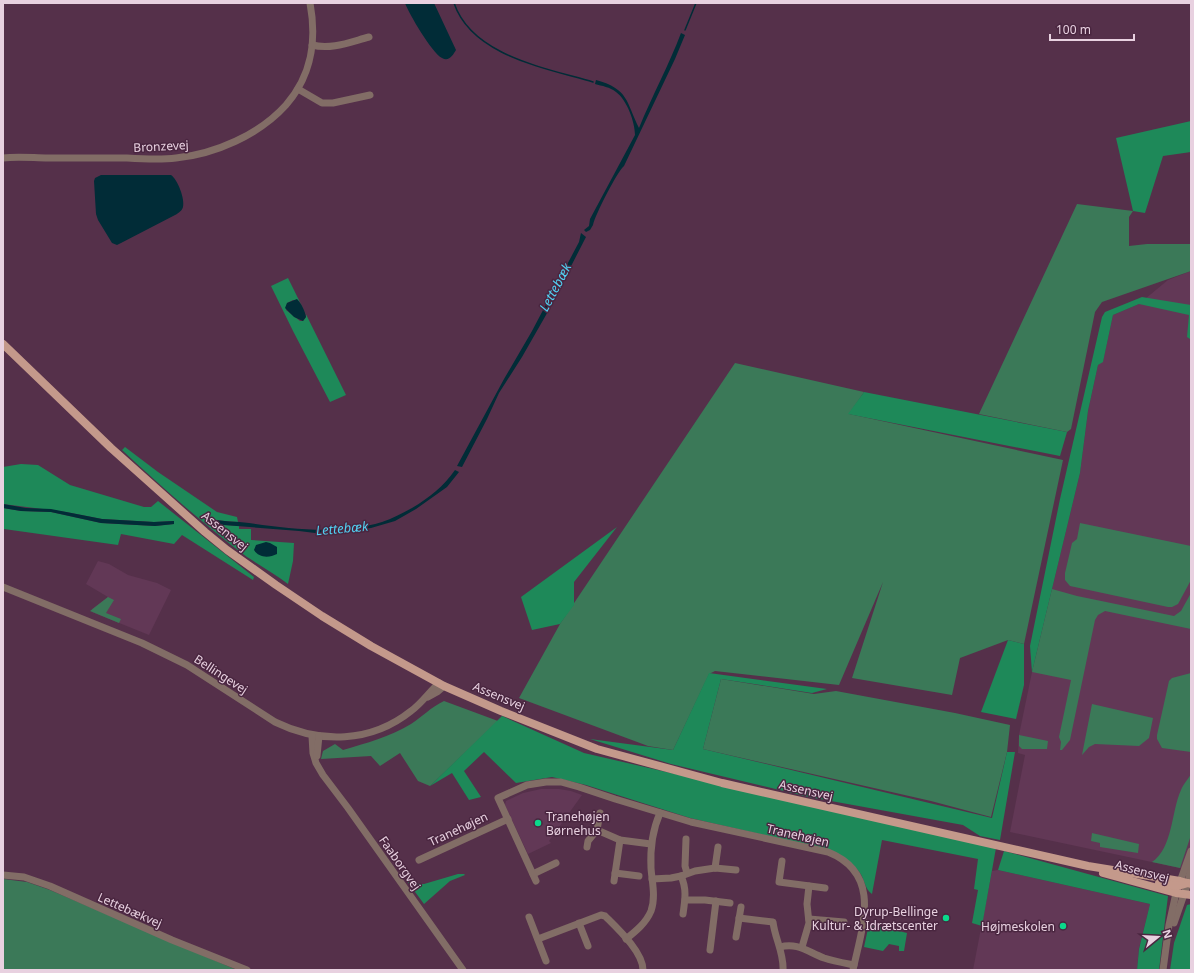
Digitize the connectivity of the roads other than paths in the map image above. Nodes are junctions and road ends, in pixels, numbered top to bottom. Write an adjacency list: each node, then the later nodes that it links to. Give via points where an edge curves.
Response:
1 (310, 3): 3 (street, Bronzevej)
2 (369, 37): 3 (street, via 338,46)
3 (312, 45): 4 (street, Bronzevej, via 310,60)
4 (298, 90): 5 (street, via 322,103); 6 (street, Bronzevej, via 281,110 254,131 224,146 193,156 157,159)
5 (370, 95)
6 (3, 158)
7 (3, 344): 9 (main road, Assensvej, via 111,448 227,550 322,616)
8 (3, 587): 10 (street, Bellingevej, via 152,648 187,665 287,728)
9 (441, 684): 10 (street, Bellingevej, via 403,717 376,730 347,737); 25 (main road, Assensvej, via 597,749 722,783)
10 (316, 736): 55 (street, Faaborgvej, via 313,753 318,768)
11 (600, 813): 14 (street)
12 (660, 813): 13 (street, Tranehøjen, via 574,785 546,782 527,785 498,798); 17 (street); 53 (street, Tranehøjen, via 722,830 828,852 844,861 862,884 866,905)
13 (508, 819): 21 (street, Tranehøjen); 23 (street, Tranehøjen, via 535,877)
14 (597, 830): 16 (street); 18 (street, via 588,841)
15 (686, 839): 29 (street)
16 (620, 840): 17 (street); 30 (street, via 615,877)
17 (651, 844): 31 (street)
18 (587, 847)
19 (718, 847): 26 (street)
20 (1191, 851): 34 (street)
21 (419, 860)
22 (782, 861): 32 (street, via 779,882)
23 (556, 863)
24 (1191, 866): 34 (street)
25 (1091, 867): 34 (main road, Assensvej); 34 (main road, Assensvej, via 1101,872)
26 (716, 868): 27 (street); 29 (street, via 702,869)
27 (736, 870)
28 (3, 875): 54 (street, Lettebækvej, via 24,877 50,886)
29 (684, 875): 31 (street); 35 (street)
30 (639, 876)
31 (652, 879): 47 (street, via 651,911 642,926)
32 (809, 886): 33 (street); 42 (street)
33 (825, 888)
34 (1185, 888): 58 (street, via 1169,936)
35 (685, 900): 36 (street); 39 (street)
36 (716, 901): 37 (street); 51 (street)
37 (730, 903)
38 (740, 907): 41 (street)
39 (683, 914)
40 (529, 917): 46 (street)
41 (739, 918): 45 (street); 49 (street, via 773,922)
42 (809, 919): 43 (street); 50 (street)
43 (844, 922)
44 (579, 923): 46 (street); 47 (street, via 601,915 605,916); 48 (street)
45 (736, 937)
46 (538, 939): 52 (street)
47 (626, 939): 56 (street, via 640,959)
48 (588, 946)
49 (780, 947): 50 (street, Tranehøjen); 57 (street)
50 (802, 947): 53 (street, Tranehøjen)
51 (710, 950)
52 (546, 960)
53 (853, 968)
54 (247, 970)
55 (463, 970)
56 (643, 970)
57 (783, 970)
58 (1163, 970)

